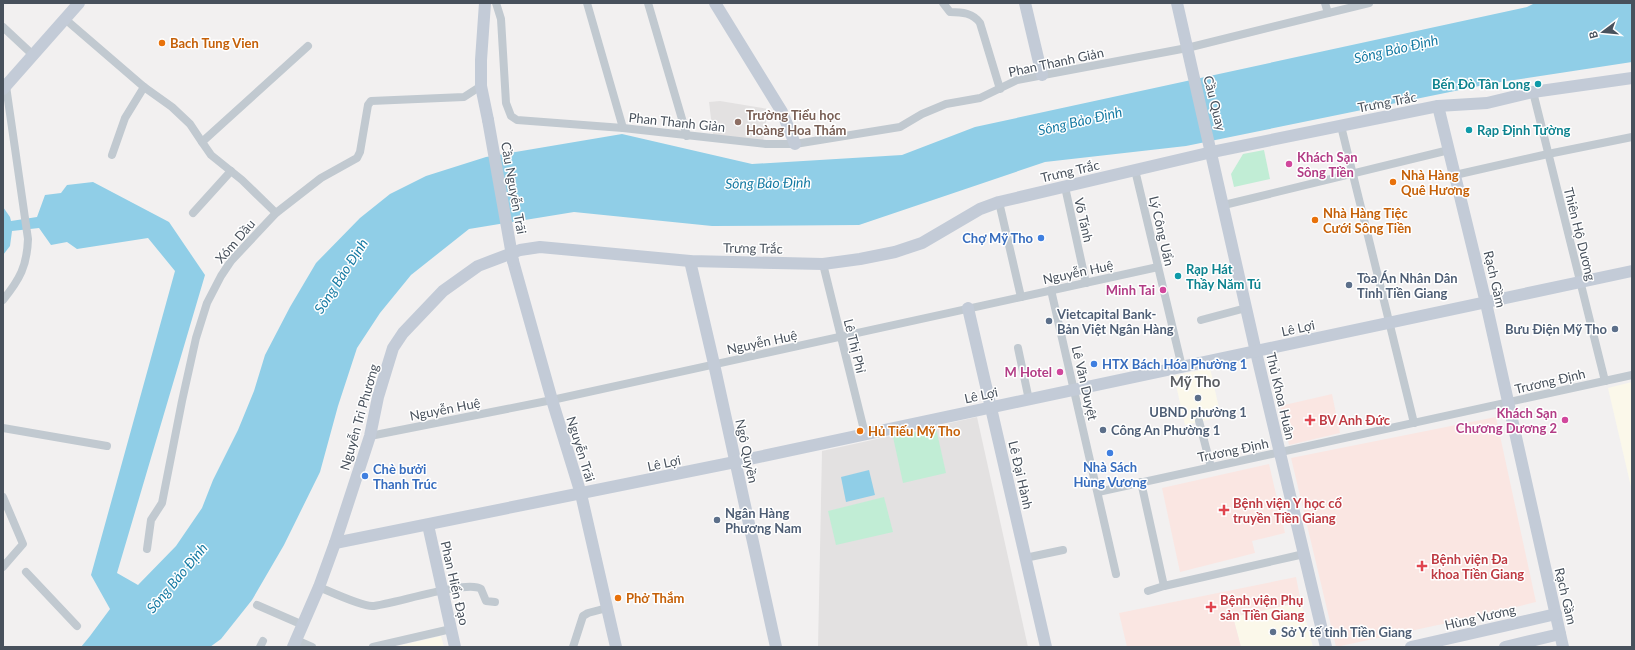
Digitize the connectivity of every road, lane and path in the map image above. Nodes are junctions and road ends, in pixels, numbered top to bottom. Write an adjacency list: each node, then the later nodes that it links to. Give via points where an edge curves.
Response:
1 (79, 3): 13 (street)
2 (485, 3): 20 (street, Cầu Nguyễn Trãi)
3 (496, 3): 27 (street, Phan Thanh Giản, via 501,19 506,104 511,116 517,120)
4 (587, 3): 27 (street)
5 (648, 3): 28 (street)
6 (714, 3): 31 (street, via 782,112)
7 (943, 3): 23 (street, via 950,12 966,13 977,18)
8 (1025, 3): 18 (street)
9 (1177, 3): 16 (street, Cầu Quay)
10 (1325, 3): 12 (street)
11 (1369, 3): 12 (street, Phan Thanh Giản)
12 (1328, 13): 16 (street, Phan Thanh Giản)
13 (65, 19): 17 (street); 21 (street)
14 (3, 27): 17 (street)
15 (308, 46): 30 (street)
16 (1187, 48): 18 (street, Phan Thanh Giản); 32 (street, Cầu Quay)
17 (33, 55): 22 (street)
18 (1042, 75): 23 (street, Phan Thanh Giản, via 1016,80)
19 (1632, 78): 24 (street, Trưng Trắc)
20 (481, 86): 43 (street, Xóm Dầu, via 464,97 371,101 357,158 321,178); 46 (street, Cầu Nguyễn Trãi, bridge)
21 (144, 87): 30 (street, via 184,118); 35 (street, via 125,118)
22 (5, 88): 55 (street, via 28,239 23,271)
23 (1000, 89): 31 (street, Phan Thanh Giản, via 980,98 946,104 900,127)
24 (1533, 92): 25 (street, Trưng Trắc, via 1487,103); 34 (street, Thiên Hộ Dương)
25 (1438, 106): 26 (street, Trưng Trắc); 33 (street, Rạch Gầm)
26 (1341, 126): 32 (street, Trưng Trắc); 38 (street)
27 (623, 128): 28 (street, Phan Thanh Giản)
28 (687, 136): 31 (street, Phan Thanh Giản, via 766,144)
29 (1632, 137): 34 (street)
30 (202, 142): 37 (street, via 211,155)
31 (795, 144)
32 (1211, 148): 36 (street, Trưng Trắc); 42 (street, Thủ Khoa Huân)
33 (1449, 150): 38 (street); 39 (street, Rạch Gầm)
34 (1548, 154): 39 (street); 52 (street, Thiên Hộ Dương)
35 (112, 156)
36 (1135, 170): 40 (street, Trưng Trắc); 49 (street, Lý Công Uẩn)
37 (231, 171): 43 (street); 44 (street)
38 (1353, 173): 42 (street); 60 (street)
39 (1456, 175): 56 (street, Rạch Gầm)
40 (1064, 186): 41 (street, Trưng Trắc); 51 (street, Võ Tánh)
41 (999, 202): 48 (street, Trưng Trắc, via 980,209 922,243 895,252); 54 (street)
42 (1224, 205): 58 (street, Thủ Khoa Huân)
43 (276, 213): 88 (street, Xóm Dầu, via 231,261 207,303 196,338 162,503 151,520)
44 (193, 214)
45 (520, 250): 47 (street, Trưng Trắc, via 540,247); 77 (street, Nguyễn Tri Phương, via 478,266 443,291 402,333 393,348 378,397)
46 (513, 261): 69 (street, Nguyễn Trãi)
47 (690, 261): 48 (street, Trưng Trắc); 64 (street, Ngô Quyền)
48 (823, 264): 61 (street, Lê Thị Phỉ)
49 (1158, 267): 51 (street, Nguyễn Huệ); 65 (street, Lý Công Uẩn)
50 (1632, 271): 52 (street, Lê Lợi)
51 (1086, 283): 53 (street, Nguyễn Huệ)
52 (1580, 283): 56 (street, Lê Lợi); 67 (street, Thiên Hộ Dương)
53 (1051, 290): 54 (street, Nguyễn Huệ); 68 (street, Lê Văn Duyệt)
54 (1021, 297): 57 (street, Nguyễn Huệ)
55 (3, 300)
56 (1486, 303): 60 (street, Lê Lợi); 71 (street, Rạch Gầm)
57 (968, 308): 61 (street, Nguyễn Huệ); 72 (street, Lê Đại Hành)
58 (1246, 308): 59 (street); 63 (street, Thủ Khoa Huân)
59 (1201, 320)
60 (1390, 323): 63 (street, Lê Lợi); 74 (street)
61 (840, 337): 64 (street, Nguyễn Huệ); 76 (street, Lê Thị Phỉ)
62 (1018, 348): 70 (street)
63 (1256, 352): 65 (street, Lê Lợi); 79 (street, Thủ Khoa Huân)
64 (714, 364): 69 (street, Nguyễn Huệ); 80 (street, Ngô Quyền)
65 (1182, 367): 68 (street, Lê Lợi)
66 (1632, 375): 67 (street, Trương Định)
67 (1605, 381): 71 (street, Trương Định)
68 (1074, 390): 70 (street, Lê Lợi); 83 (street, Lê Văn Duyệt)
69 (552, 400): 77 (street, Nguyễn Huệ); 84 (street, Nguyễn Trãi)
70 (1029, 400): 72 (street, Lê Lợi)
71 (1508, 403): 74 (street, Trương Định); 102 (street, Rạch Gầm)
72 (992, 407): 76 (street, Lê Lợi); 91 (street, Lê Đại Hành)
73 (1199, 421): 81 (street)
74 (1414, 423): 79 (street, Trương Định)
75 (3, 428): 78 (street)
76 (866, 434): 80 (street, Lê Lợi)
77 (370, 436): 87 (street, Nguyễn Tri Phương)
78 (107, 446)
79 (1280, 452): 81 (street, Trương Định); 90 (street, Thủ Khoa Huân)
80 (735, 462): 84 (street, Lê Lợi); 113 (street, Ngô Quyền)
81 (1211, 467): 82 (street, Trương Định)
82 (1141, 482): 83 (street, Trương Định); 95 (street)
83 (1098, 492): 94 (street, Lê Văn Duyệt)
84 (581, 494): 86 (street, Lê Lợi); 101 (street, Nguyễn Trãi)
85 (3, 497): 92 (street, via 23,544)
86 (428, 525): 87 (street, Lê Lợi); 98 (street, Phan Hiển Đạo)
87 (335, 543): 96 (street, Nguyễn Tri Phương)
88 (147, 549)
89 (1063, 550): 91 (street)
90 (1304, 554): 95 (street); 115 (street, Thủ Khoa Huân)
91 (1025, 558): 114 (street, Lê Đại Hành)
92 (3, 567)
93 (26, 572): 104 (street)
94 (1116, 574)
95 (1164, 586): 97 (street)
96 (319, 587): 98 (street, via 371,606); 103 (street, Nguyễn Tri Phương)
97 (1148, 590)
98 (441, 591): 99 (street, via 478,587 486,601); 105 (street, Phan Hiển Đạo)
99 (495, 602)
100 (257, 605): 103 (street)
101 (607, 608): 111 (street, via 583,616); 112 (street, Nguyễn Trãi)
102 (1556, 614): 106 (street, Rạch Gầm); 116 (street, Hùng Vương)
103 (303, 625): 107 (street, Nguyễn Tri Phương)
104 (77, 626)
105 (451, 629): 109 (street); 110 (street, Phan Hiển Đạo)
106 (1560, 634): 117 (street); 118 (street, Rạch Gầm)
107 (295, 643): 108 (street)
108 (312, 647)
109 (373, 647)
110 (455, 647)
111 (573, 647)
112 (616, 647)
113 (776, 647)
114 (1046, 647)
115 (1326, 647)
116 (1411, 647)
117 (1505, 647)
118 (1563, 647)

